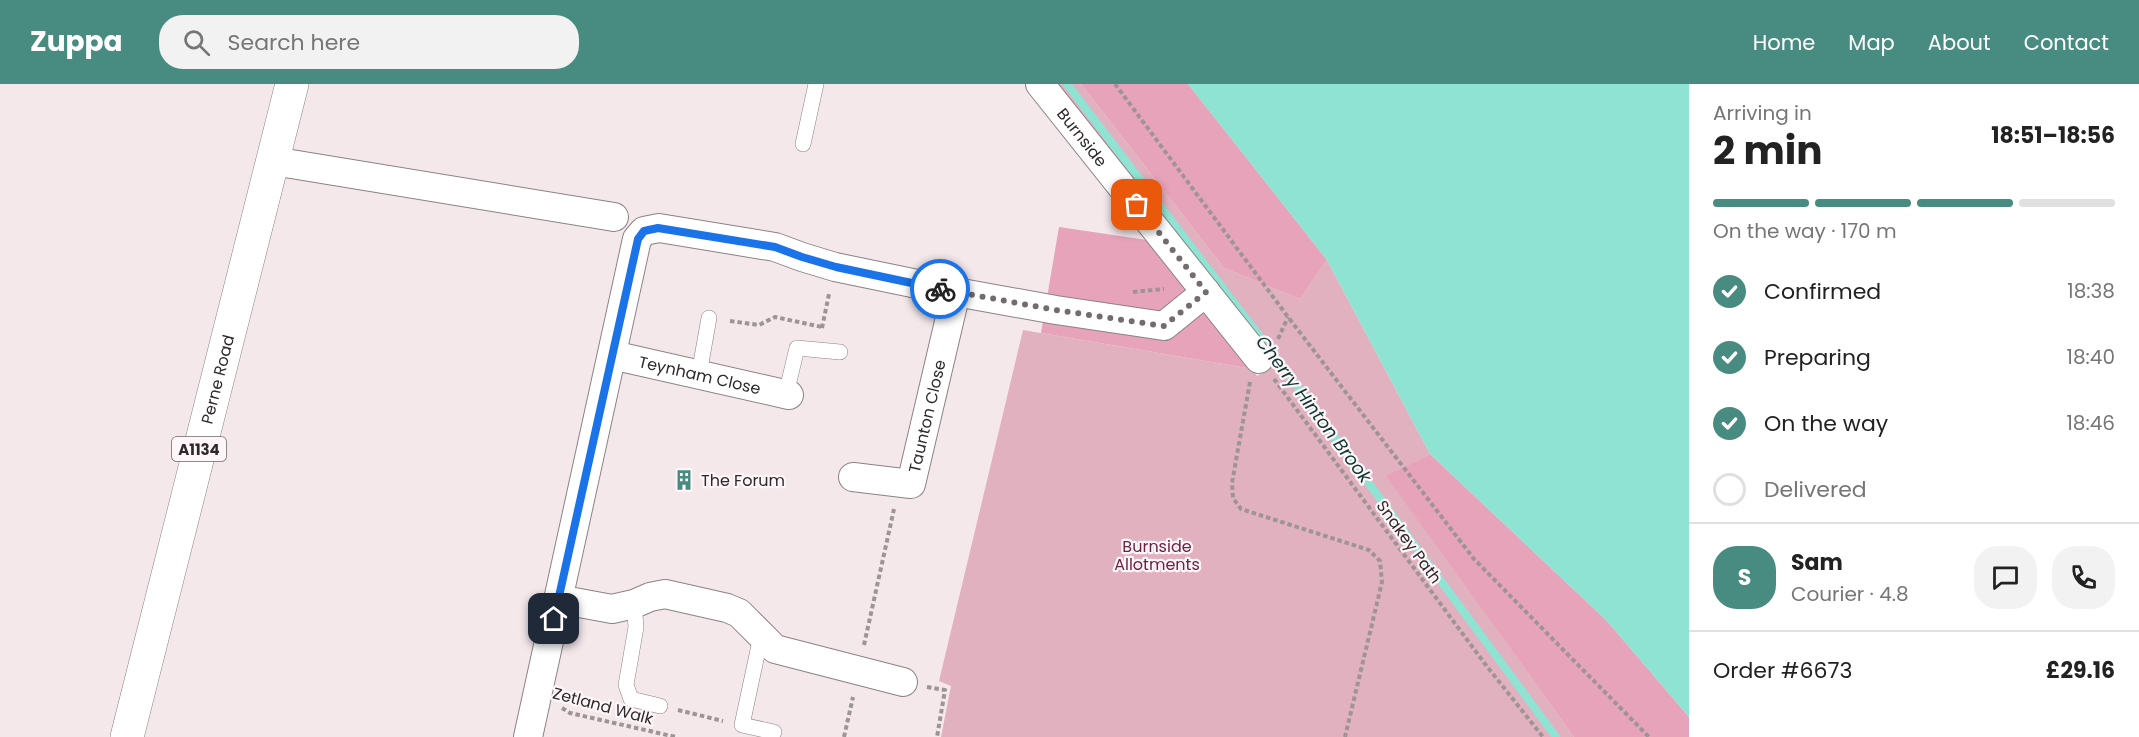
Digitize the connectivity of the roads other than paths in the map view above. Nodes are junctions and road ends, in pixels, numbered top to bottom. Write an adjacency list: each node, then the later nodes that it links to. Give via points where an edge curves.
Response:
1 (292, 84): 5 (main road, Perne Road / A1134)
2 (816, 84): 4 (lane)
3 (1040, 84): 8 (street, Burnside)
4 (803, 144)
5 (273, 161): 6 (street); 22 (main road, Perne Road / A1134)
6 (614, 217)
7 (956, 292): 8 (street, via 1164,326); 12 (street, via 836,267 775,247 658,228 644,231 638,239); 15 (street, Taunton Close, via 911,484)
8 (1206, 292): 10 (street, Burnside)
9 (709, 318): 13 (lane)
10 (1268, 350)
11 (840, 352): 14 (lane, via 797,348)
12 (612, 355): 13 (street, Teynham Close); 16 (street)
13 (699, 374): 14 (street, Teynham Close)
14 (788, 394)
15 (854, 477)
16 (558, 598): 17 (street, via 612,609); 23 (street)
17 (634, 604): 18 (street, via 666,594 727,609 739,614); 20 (lane, via 636,627 626,685 631,699)
18 (761, 636): 19 (street, via 775,649); 21 (lane, via 742,725)
19 (903, 682)
20 (660, 706)
21 (774, 732)
22 (127, 737)
23 (528, 737)

